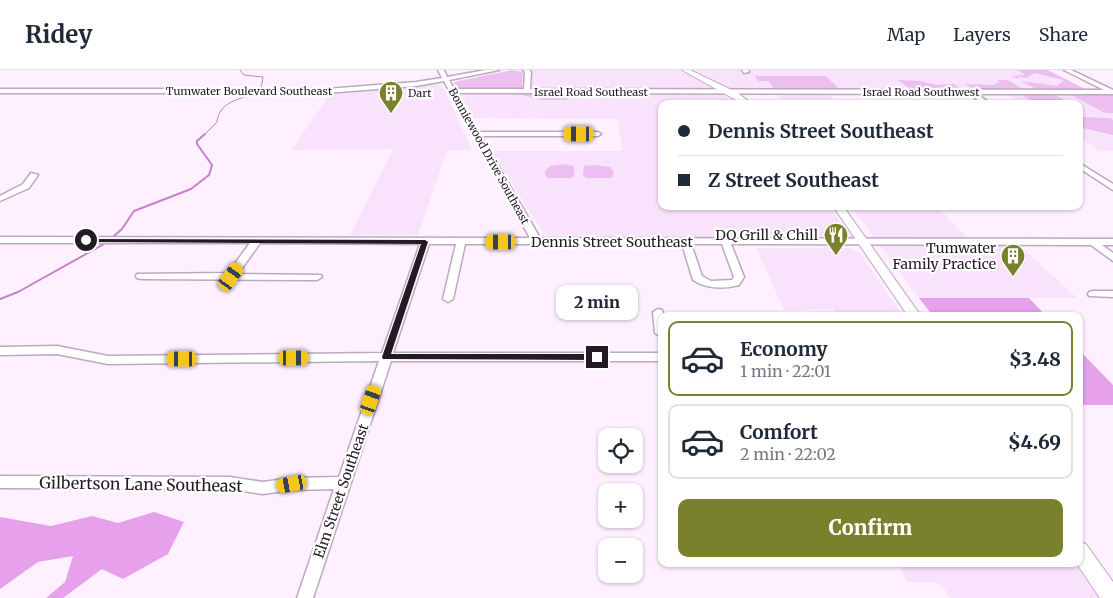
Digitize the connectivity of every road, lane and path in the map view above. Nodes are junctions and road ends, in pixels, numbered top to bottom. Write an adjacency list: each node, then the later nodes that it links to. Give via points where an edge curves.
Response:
1 (441, 70): 6 (street, Bonniewood Drive Southeast)
2 (496, 70): 6 (street, Tumwater Boulevard Southeast)
3 (526, 70): 9 (street)
4 (685, 70): 10 (main road)
5 (1067, 70): 12 (street)
6 (447, 80): 7 (street, Tumwater Boulevard Southeast, via 320,91); 8 (street, Bonniewood Drive Southeast)
7 (0, 91)
8 (452, 91): 9 (street, Israel Road Southeast); 15 (street, Bonniewood Drive Southeast)
9 (527, 91): 10 (street, Israel Road Southeast)
10 (729, 92): 11 (street, Israel Road Southwest); 13 (main road)
11 (971, 92): 12 (street, Israel Road Southwest); 14 (street)
12 (1112, 92)
13 (742, 100)
14 (982, 100)
15 (475, 134): 16 (street); 26 (street, Bonniewood Drive Southeast)
16 (598, 134)
17 (1083, 168): 19 (street)
18 (34, 175): 20 (street, via 26,186)
19 (1113, 188)
20 (0, 199)
21 (841, 210): 31 (main road)
22 (0, 240): 23 (street, Dennis Street Southeast)
23 (256, 242): 24 (street, Dennis Street Southeast); 34 (street)
24 (425, 242): 25 (street, Dennis Street Southeast); 41 (street, Elm Street Southeast)
25 (461, 242): 26 (street, Dennis Street Southeast); 38 (street)
26 (537, 242): 27 (street, Dennis Street Southeast)
27 (686, 242): 28 (street, Dennis Street Southeast); 28 (street, via 697,278 718,285 734,283 739,277)
28 (726, 242): 31 (street, Dennis Street Southeast)
29 (1094, 242): 30 (street, Dennis Street Southeast); 31 (street, Dennis Street Southeast); 32 (street)
30 (1113, 242)
31 (864, 243): 39 (main road)
32 (1113, 258)
33 (141, 276): 34 (street)
34 (231, 277): 35 (street)
35 (317, 277)
36 (1093, 294): 37 (street)
37 (1113, 294)
38 (448, 299)
39 (912, 312)
40 (0, 351): 41 (street, via 57,350 108,360)
41 (386, 357): 42 (street); 44 (street, Elm Street Southeast)
42 (658, 357)
43 (0, 482): 44 (street, Gilbertson Lane Southeast, via 230,483 263,488)
44 (342, 483): 46 (street, Elm Street Southeast)
45 (1083, 556): 47 (main road)
46 (305, 598)
47 (1112, 598)

